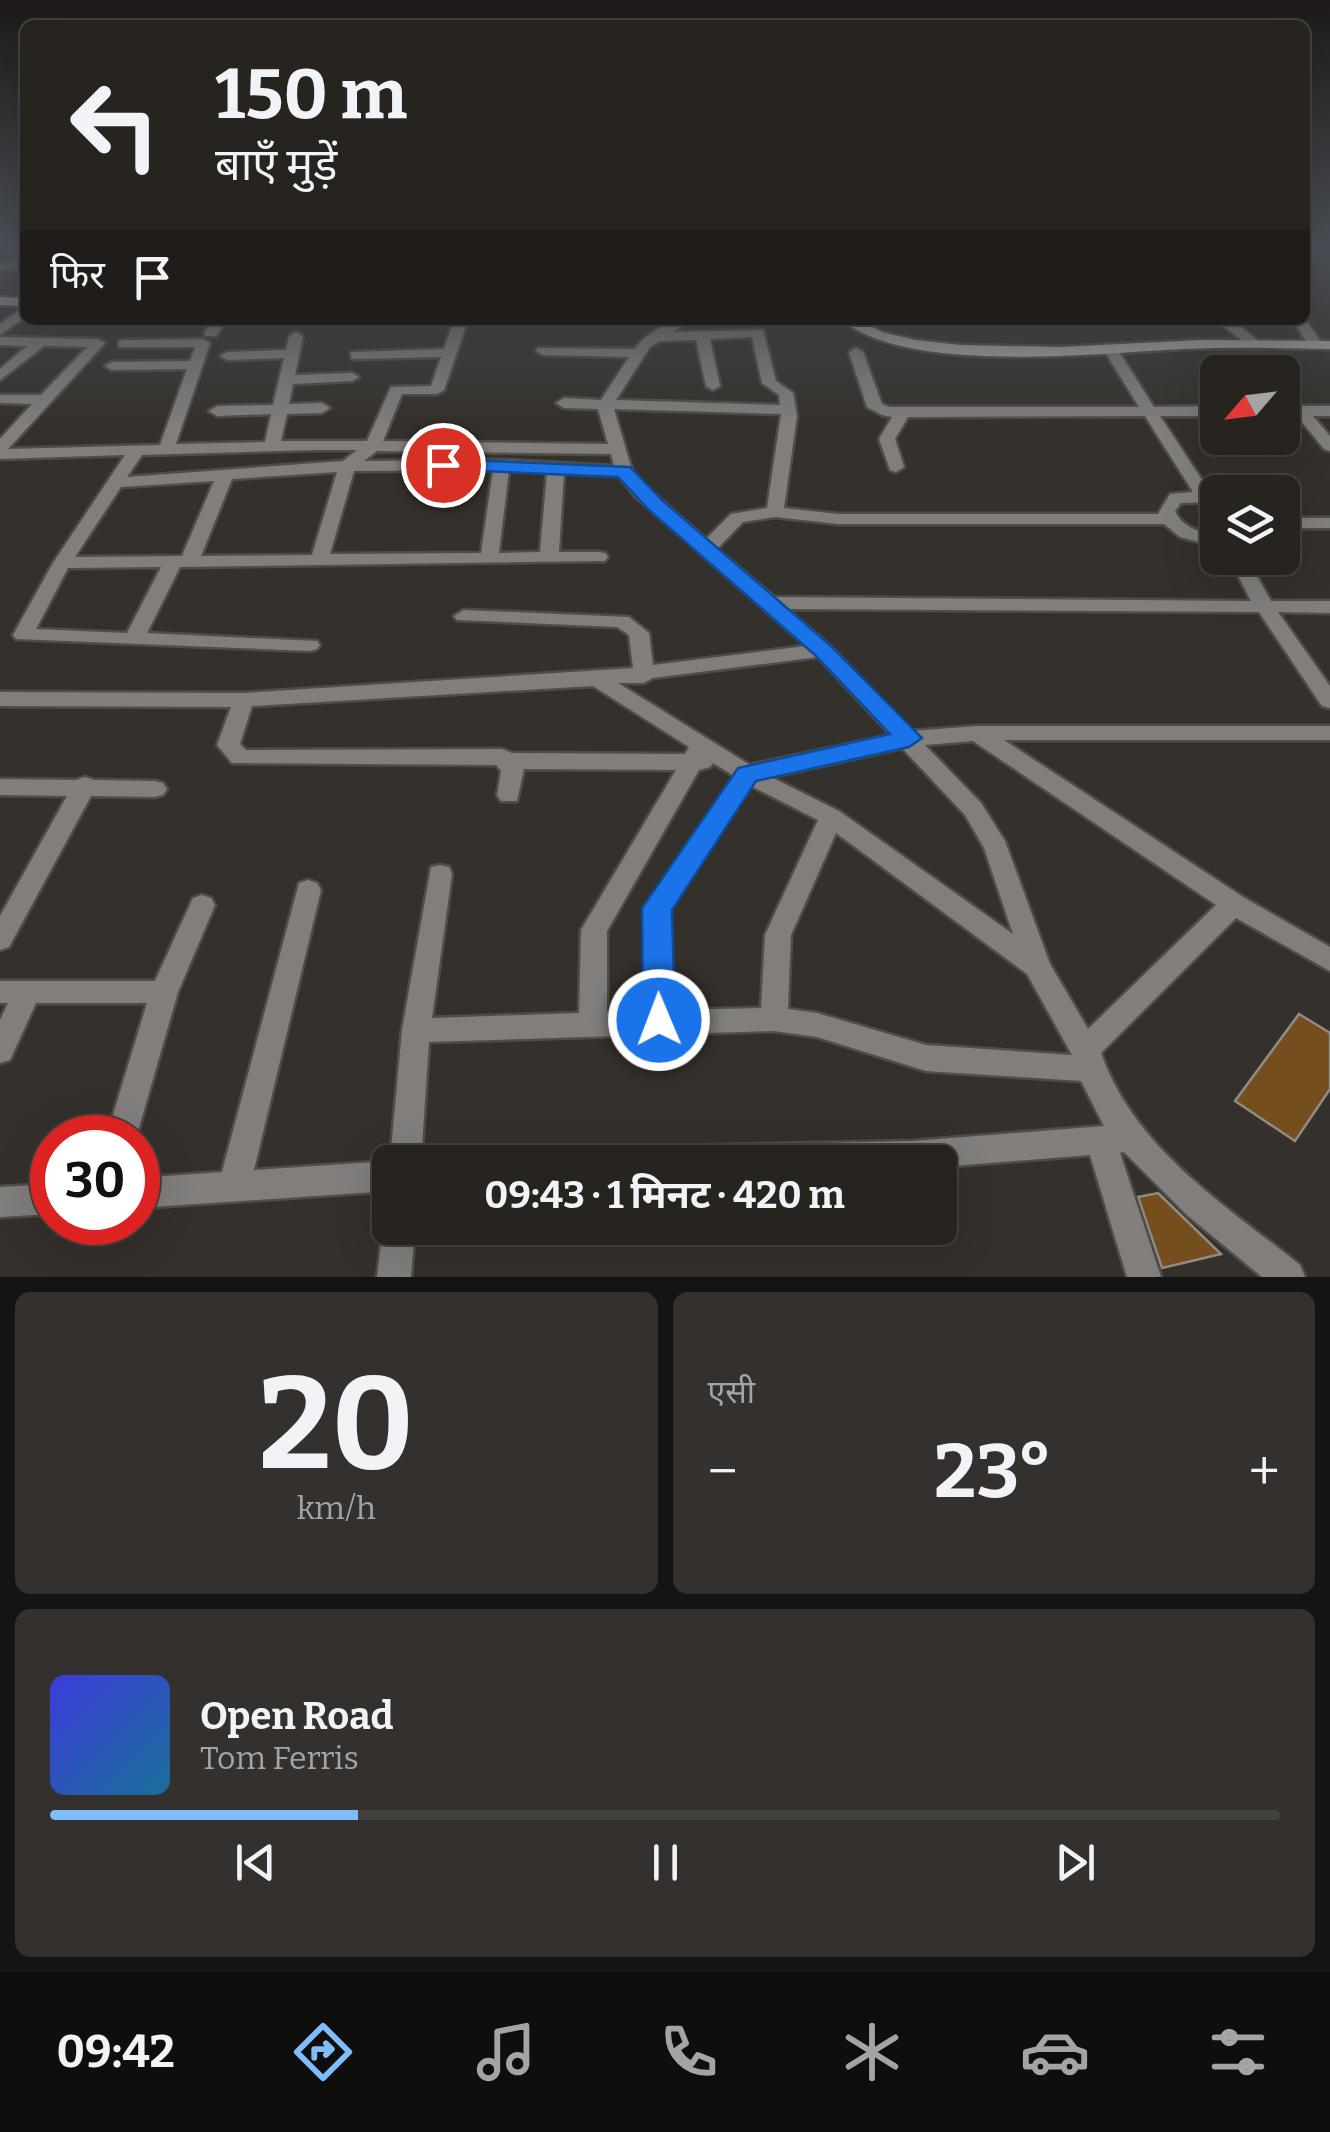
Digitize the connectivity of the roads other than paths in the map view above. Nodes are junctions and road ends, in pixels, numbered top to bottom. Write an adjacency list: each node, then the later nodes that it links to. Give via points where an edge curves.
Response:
1 (20, 314): 10 (street)
2 (217, 325): 11 (street)
3 (354, 325): 9 (street)
4 (458, 325): 22 (street)
5 (675, 325): 13 (street)
6 (858, 325): 19 (street, via 908,342 1022,352)
7 (1230, 325): 16 (street)
8 (1303, 325): 18 (street)
9 (296, 328): 24 (street)
10 (0, 331)
11 (211, 333)
12 (702, 334): 13 (street); 32 (street); 38 (street, via 758,333 769,383 786,393)
13 (655, 337): 23 (street)
14 (0, 341): 15 (street)
15 (39, 343): 29 (street); 34 (street, via 98,343)
16 (1254, 343): 18 (street); 19 (street)
17 (124, 344): 27 (street, via 203,343)
18 (1323, 345)
19 (1110, 350): 43 (street)
20 (544, 351): 23 (street)
21 (856, 352): 45 (street, via 875,407)
22 (450, 353): 25 (street); 46 (street, via 437,390 396,390)
23 (639, 353): 36 (street)
24 (292, 354): 26 (street); 31 (street)
25 (356, 355)
26 (227, 356)
27 (193, 365): 28 (street); 51 (street)
28 (112, 366)
29 (0, 376)
30 (352, 377): 31 (street)
31 (286, 380): 40 (street)
32 (714, 386)
33 (0, 399): 34 (street)
34 (42, 400): 52 (street)
35 (564, 402): 36 (street)
36 (604, 405): 38 (street); 49 (street)
37 (322, 408): 40 (street)
38 (788, 410): 63 (street)
39 (217, 411): 40 (street)
40 (280, 411): 48 (street)
41 (1300, 411): 42 (street); 47 (street)
42 (1330, 411)
43 (1146, 412): 44 (street); 45 (street); 61 (street)
44 (1200, 412)
45 (902, 413): 55 (street, via 888,440)
46 (374, 446): 48 (street); 49 (street); 53 (street)
47 (1330, 446)
48 (263, 447): 51 (street); 58 (street)
49 (617, 449): 57 (street)
50 (137, 450): 51 (street); 52 (street); 60 (street)
51 (166, 450)
52 (0, 451)
53 (347, 466): 54 (street); 58 (street); 73 (street)
54 (502, 466): 56 (street); 71 (street)
55 (896, 467)
56 (556, 468): 57 (street); 69 (street)
57 (624, 471): 68 (street)
58 (249, 473): 59 (street)
59 (226, 475): 60 (street); 72 (street)
60 (113, 483): 74 (street)
61 (1200, 483)
62 (1200, 498): 64 (street, via 1168,504)
63 (775, 512): 64 (street, via 838,519); 68 (street, via 737,518)
64 (1168, 519): 67 (street)
65 (1300, 523): 66 (street)
66 (1330, 523)
67 (1200, 537)
68 (708, 548): 76 (street)
69 (549, 558): 70 (street); 71 (street)
70 (599, 558)
71 (489, 559): 73 (street)
72 (181, 562): 73 (street); 74 (street); 80 (street)
73 (319, 562)
74 (62, 563): 80 (street, via 23,636)
75 (1247, 575): 77 (street)
76 (771, 602): 77 (street); 82 (street)
77 (1264, 606): 78 (street); 87 (street)
78 (1330, 607)
79 (464, 616): 83 (street, via 622,620 639,633)
80 (134, 639): 81 (street)
81 (310, 645)
82 (823, 650): 83 (street); 90 (street)
83 (644, 676): 84 (street)
84 (597, 679): 86 (street); 91 (street)
85 (0, 699): 86 (street)
86 (244, 700): 92 (street, via 228,745 240,758)
87 (1330, 701)
88 (978, 733): 89 (street); 90 (street); 102 (street)
89 (1330, 733)
90 (909, 738): 93 (street); 105 (street, via 973,809 996,847)
91 (696, 754): 92 (street); 93 (street); 110 (street, via 594,930)
92 (509, 761): 97 (street)
93 (737, 768): 98 (street); 109 (street, via 657,908)
94 (86, 785): 95 (street); 96 (street); 103 (street)
95 (0, 786)
96 (154, 789)
97 (508, 795)
98 (831, 817): 105 (street); 108 (street, via 778,935)
99 (440, 874): 111 (street)
100 (308, 890): 119 (street)
101 (202, 904): 107 (street)
102 (1234, 904): 104 (street); 113 (street)
103 (0, 940)
104 (1330, 960)
105 (1037, 966): 113 (street)
106 (14, 992): 107 (street); 112 (street)
107 (164, 992): 114 (street)
108 (774, 1019): 109 (street); 113 (street, via 926,1058)
109 (659, 1020): 110 (street)
110 (593, 1025): 111 (street)
111 (416, 1030): 116 (street)
112 (0, 1051)
113 (1087, 1060): 115 (street)
114 (128, 1115)
115 (1114, 1139): 117 (street); 125 (street); 126 (street)
116 (406, 1145)
117 (957, 1152)
118 (372, 1177): 119 (street)
119 (234, 1187): 120 (street)
120 (160, 1192)
121 (30, 1200): 122 (street)
122 (0, 1202)
123 (397, 1245): 124 (street)
124 (394, 1277)
125 (1144, 1277)
126 (1288, 1277)

